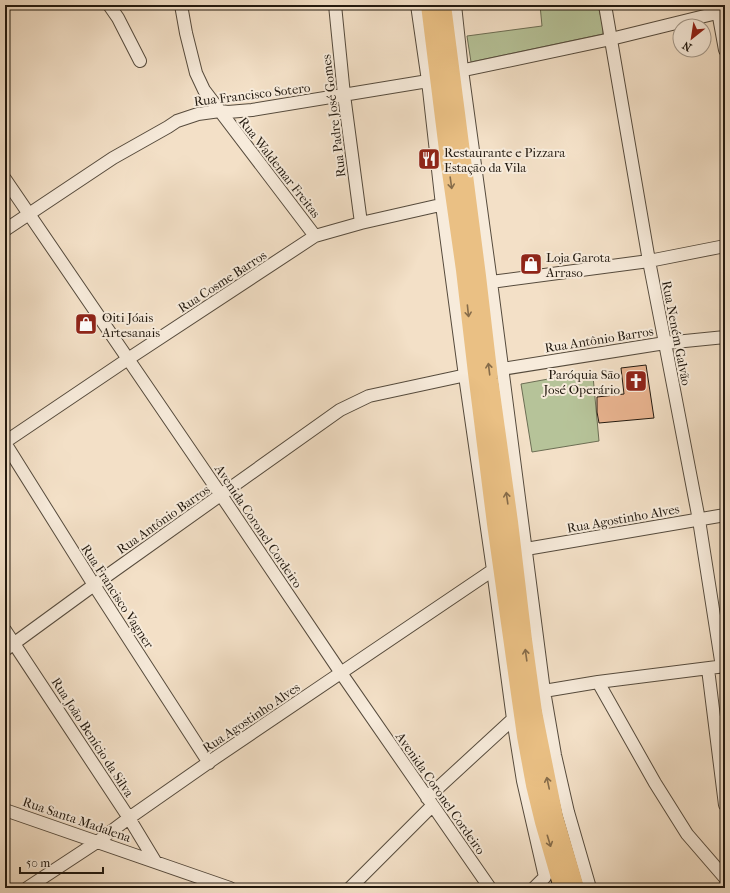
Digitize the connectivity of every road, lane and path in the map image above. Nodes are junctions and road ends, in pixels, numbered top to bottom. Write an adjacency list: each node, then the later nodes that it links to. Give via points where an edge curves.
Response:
1 (109, 5): 12 (street)
2 (181, 5): 15 (street, Rua Waldemar Freitas, via 196,73 204,90)
3 (335, 5): 14 (street, Rua Padre José Gomes)
4 (417, 5): 13 (street)
5 (428, 5): 13 (main road)
6 (442, 5): 13 (main road)
7 (455, 5): 13 (street)
8 (606, 5): 10 (street, Rua Neném Galvão)
9 (720, 10): 10 (street, Rua Francisco Sotero); 11 (street)
10 (611, 39): 13 (street, Rua Francisco Sotero); 23 (street, Rua Neném Galvão)
11 (725, 50)
12 (140, 61)
13 (445, 76): 14 (street, Rua Francisco Sotero); 17 (main road); 24 (main road)
14 (344, 95): 15 (street, Rua Francisco Sotero, via 252,110); 19 (street, Rua Padre José Gomes)
15 (220, 111): 18 (street, Rua Francisco Sotero, via 176,121 113,158); 21 (street, Rua Waldemar Freitas)
16 (5, 179): 18 (street, Avenida Coronel Cordeiro)
17 (448, 203): 19 (street, Rua Cosme Barros); 24 (main road)
18 (29, 214): 20 (street, Rua Francisco Sotero); 27 (street, Avenida Coronel Cordeiro)
19 (361, 223): 21 (street, Rua Cosme Barros)
20 (5, 230)
21 (315, 236): 27 (street, Rua Cosme Barros)
22 (725, 246): 23 (street)
23 (649, 261): 24 (street); 26 (street, Rua Neném Galvão)
24 (471, 273): 28 (street); 29 (main road); 34 (main road, one-way to 24, via 491,386)
25 (725, 337): 26 (street, Rua Antônio Barros)
26 (665, 343): 28 (street, Rua Antônio Barros); 33 (street, Rua Neném Galvão)
27 (128, 359): 30 (street, Rua Cosme Barros); 31 (street, Avenida Coronel Cordeiro)
28 (502, 369): 35 (street)
29 (470, 374): 31 (street, Rua Antônio Barros, via 369,396 340,410); 34 (main road); 36 (street)
30 (5, 443): 37 (street, Rua Francisco Vagner)
31 (221, 495): 37 (street, Rua Antônio Barros); 42 (street, Avenida Coronel Cordeiro)
32 (725, 516): 33 (street, Rua Agostinho Alves)
33 (699, 520): 35 (street, Rua Agostinho Alves); 40 (street, Rua Neném Galvão)
34 (503, 523): 51 (main road, via 522,618)
35 (526, 549): 44 (street)
36 (493, 570): 42 (street, Rua Agostinho Alves); 45 (street)
37 (94, 585): 39 (street, Rua Antônio Barros); 46 (street, Rua Francisco Vagner)
38 (5, 630): 39 (street, Rua João Benício da Silva)
39 (10, 646): 50 (street, Rua João Benício da Silva)
40 (724, 667): 41 (street)
41 (708, 669): 43 (street); 48 (street)
42 (341, 673): 46 (street, Rua Agostinho Alves); 47 (street, Avenida Coronel Cordeiro)
43 (598, 682): 44 (street); 54 (street, via 687,834)
44 (544, 691): 51 (street, via 555,755)
45 (512, 720): 47 (street); 51 (street, via 523,781)
46 (209, 763): 50 (street, Rua Agostinho Alves)
47 (430, 802): 57 (street); 58 (street, Avenida Coronel Cordeiro)
48 (725, 804)
49 (5, 810): 52 (street, Rua Santa Madalena)
50 (129, 818): 52 (street, Rua Agostinho Alves); 53 (street, Rua João Benício da Silva)
51 (550, 819): 59 (street, via 545,877); 60 (main road, one-way to 60); 61 (main road); 62 (street)
52 (98, 842): 53 (street, Rua Santa Madalena); 55 (street, Rua Agostinho Alves)
53 (155, 861): 56 (street, Rua Santa Madalena)
54 (725, 878)
55 (27, 888)
56 (230, 888)
57 (350, 888)
58 (490, 888)
59 (534, 888)
60 (562, 888)
61 (576, 888)
62 (590, 888)

